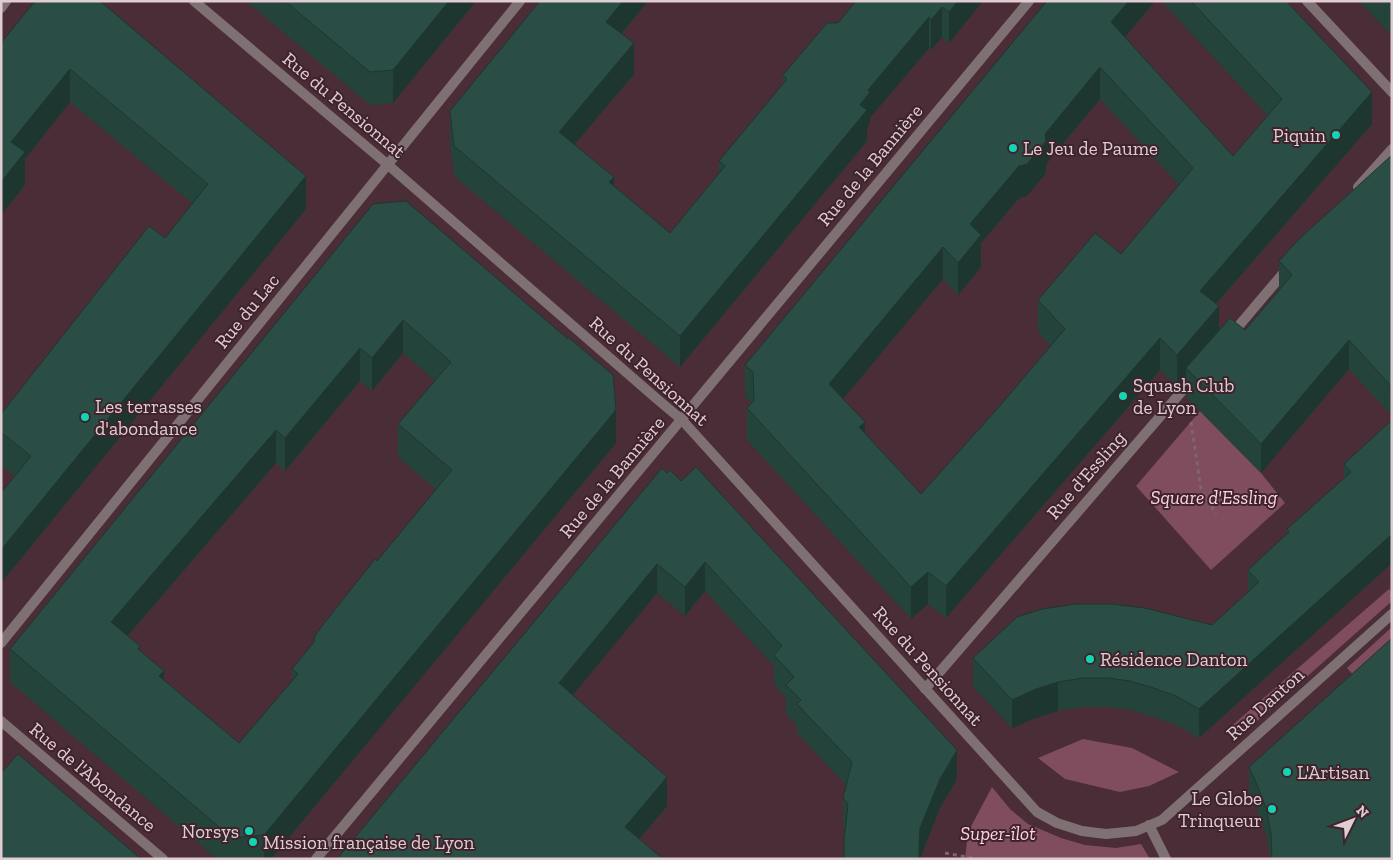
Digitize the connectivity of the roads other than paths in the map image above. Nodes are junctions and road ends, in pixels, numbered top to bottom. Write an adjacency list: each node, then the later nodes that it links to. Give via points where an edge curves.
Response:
1 (6, 1): 6 (street)
2 (194, 1): 9 (street, Rue du Pensionnat)
3 (520, 1): 9 (street, Rue du Lac)
4 (1029, 1): 14 (street, Rue de la Bannière)
5 (1307, 1): 7 (street)
6 (1, 8)
7 (1392, 92)
8 (1392, 148): 10 (street)
9 (387, 164): 14 (street, Rue du Pensionnat); 16 (street, Rue du Lac)
10 (1353, 193)
11 (1295, 260): 12 (street)
12 (1224, 343)
13 (1204, 365): 17 (street, Rue d'Essling)
14 (682, 420): 17 (street, Rue du Pensionnat); 22 (street, Rue de la Bannière)
15 (1392, 614): 19 (street, Rue Danton)
16 (1, 643)
17 (925, 689): 20 (street, Rue du Pensionnat, via 1037,812 1082,831 1106,834 1136,831)
18 (1, 721): 21 (street, Rue de l'Abondance)
19 (1162, 820): 20 (street, Rue du Pensionnat)
20 (1149, 825): 23 (street)
21 (163, 859)
22 (316, 859)
23 (1166, 859)

